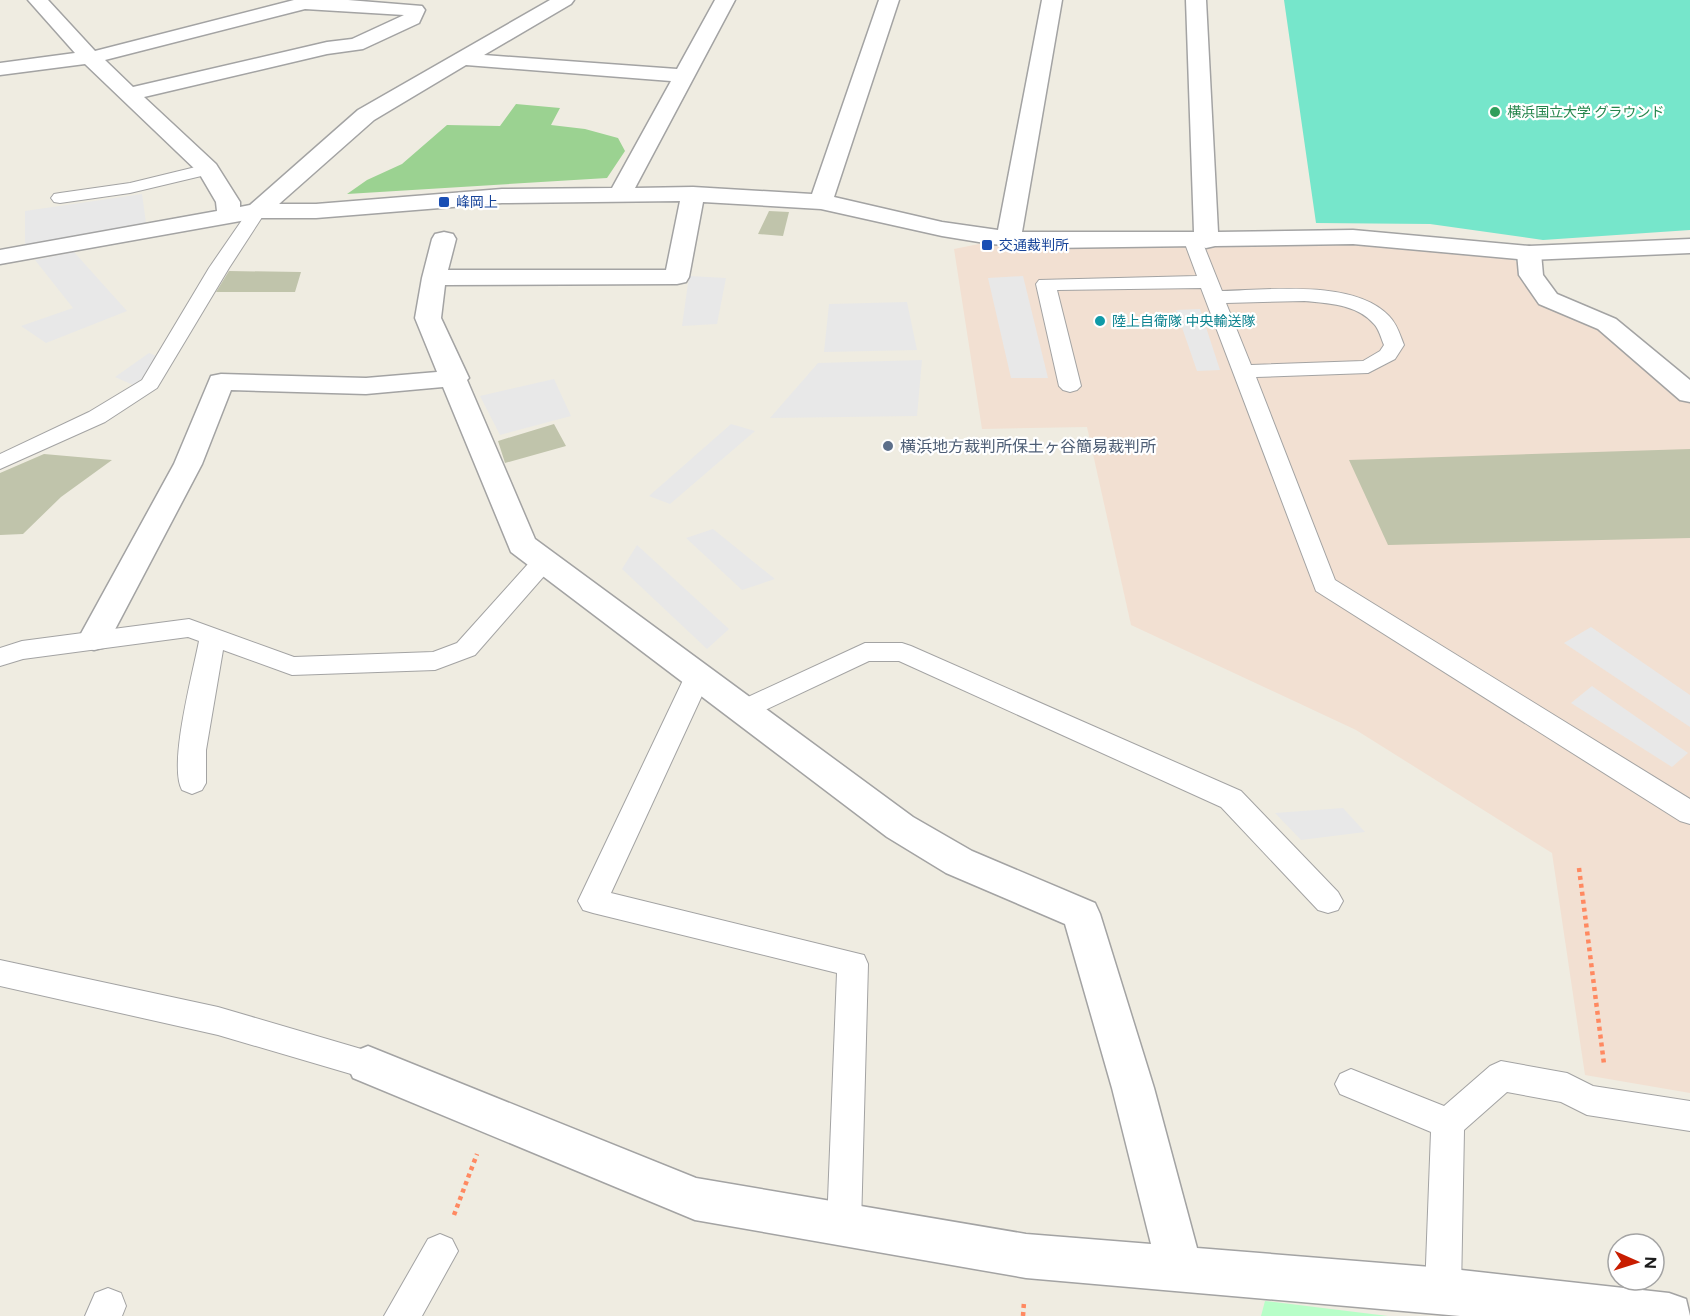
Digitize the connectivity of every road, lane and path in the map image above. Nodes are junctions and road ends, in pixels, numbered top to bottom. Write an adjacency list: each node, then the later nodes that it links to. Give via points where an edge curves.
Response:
1 (38, 0): 7 (street)
2 (564, 0): 8 (street)
3 (725, 0): 10 (street)
4 (889, 0): 16 (street)
5 (1052, 0): 19 (street)
6 (1196, 0): 21 (street)
7 (91, 57): 9 (street); 11 (street); 11 (street, via 305,3 415,10 412,19 356,45 327,48)
8 (462, 59): 10 (street); 17 (street, via 366,115)
9 (0, 69)
10 (684, 76): 14 (street)
11 (129, 94): 12 (street)
12 (208, 169): 15 (lane, via 130,188); 18 (street, via 228,202)
13 (693, 194): 14 (street); 16 (street); 25 (street, via 677,277)
14 (620, 195): 17 (street, via 502,196 450,204)
15 (60, 198)
16 (821, 202): 19 (street, via 942,229)
17 (257, 211): 18 (street); 31 (lane, via 150,384 98,417)
18 (230, 214): 24 (street)
19 (1009, 238): 21 (street)
20 (444, 239): 25 (street)
21 (1200, 241): 23 (street, via 1353,237); 26 (lane)
22 (1690, 246): 23 (street)
23 (1529, 254): 30 (street, via 1531,275 1548,299 1607,324)
24 (0, 257)
25 (434, 278): 28 (street, via 428,318)
26 (1212, 290): 27 (lane); 27 (lane, via 1328,296 1349,301 1382,320 1394,345 1388,355 1368,367); 29 (lane, via 1046,284)
27 (1244, 371): 39 (lane, via 1325,585)
28 (455, 378): 32 (street, via 522,545); 34 (street, via 366,386 221,382 188,464)
29 (1070, 386)
30 (1690, 394)
31 (0, 462)
32 (544, 561): 33 (lane, via 466,649 435,661 292,666); 36 (street)
33 (213, 636): 34 (lane, via 189,628); 38 (lane, via 192,750)
34 (94, 639): 35 (lane)
35 (0, 657)
36 (698, 676): 37 (street); 49 (lane, via 593,901 853,964)
37 (744, 710): 41 (lane, via 865,652 902,651 1231,799); 51 (street, via 900,827 959,862 1081,914 1133,1088)
38 (192, 783)
39 (1690, 813)
40 (1579, 868): 44 (path)
41 (1328, 901)
42 (0, 973): 43 (lane, via 218,1021)
43 (368, 1065): 46 (street)
44 (1605, 1072)
45 (1351, 1084): 48 (lane)
46 (492, 1114): 49 (street, via 695,1199); 50 (path)
47 (1690, 1116): 48 (lane, via 1587,1100 1567,1088 1501,1076)
48 (1448, 1123): 52 (lane)
49 (844, 1225): 51 (street, via 1015,1254)
50 (440, 1251): 53 (lane)
51 (1179, 1269): 52 (street)
52 (1443, 1291): 54 (street)
53 (402, 1316)
54 (1669, 1316)

